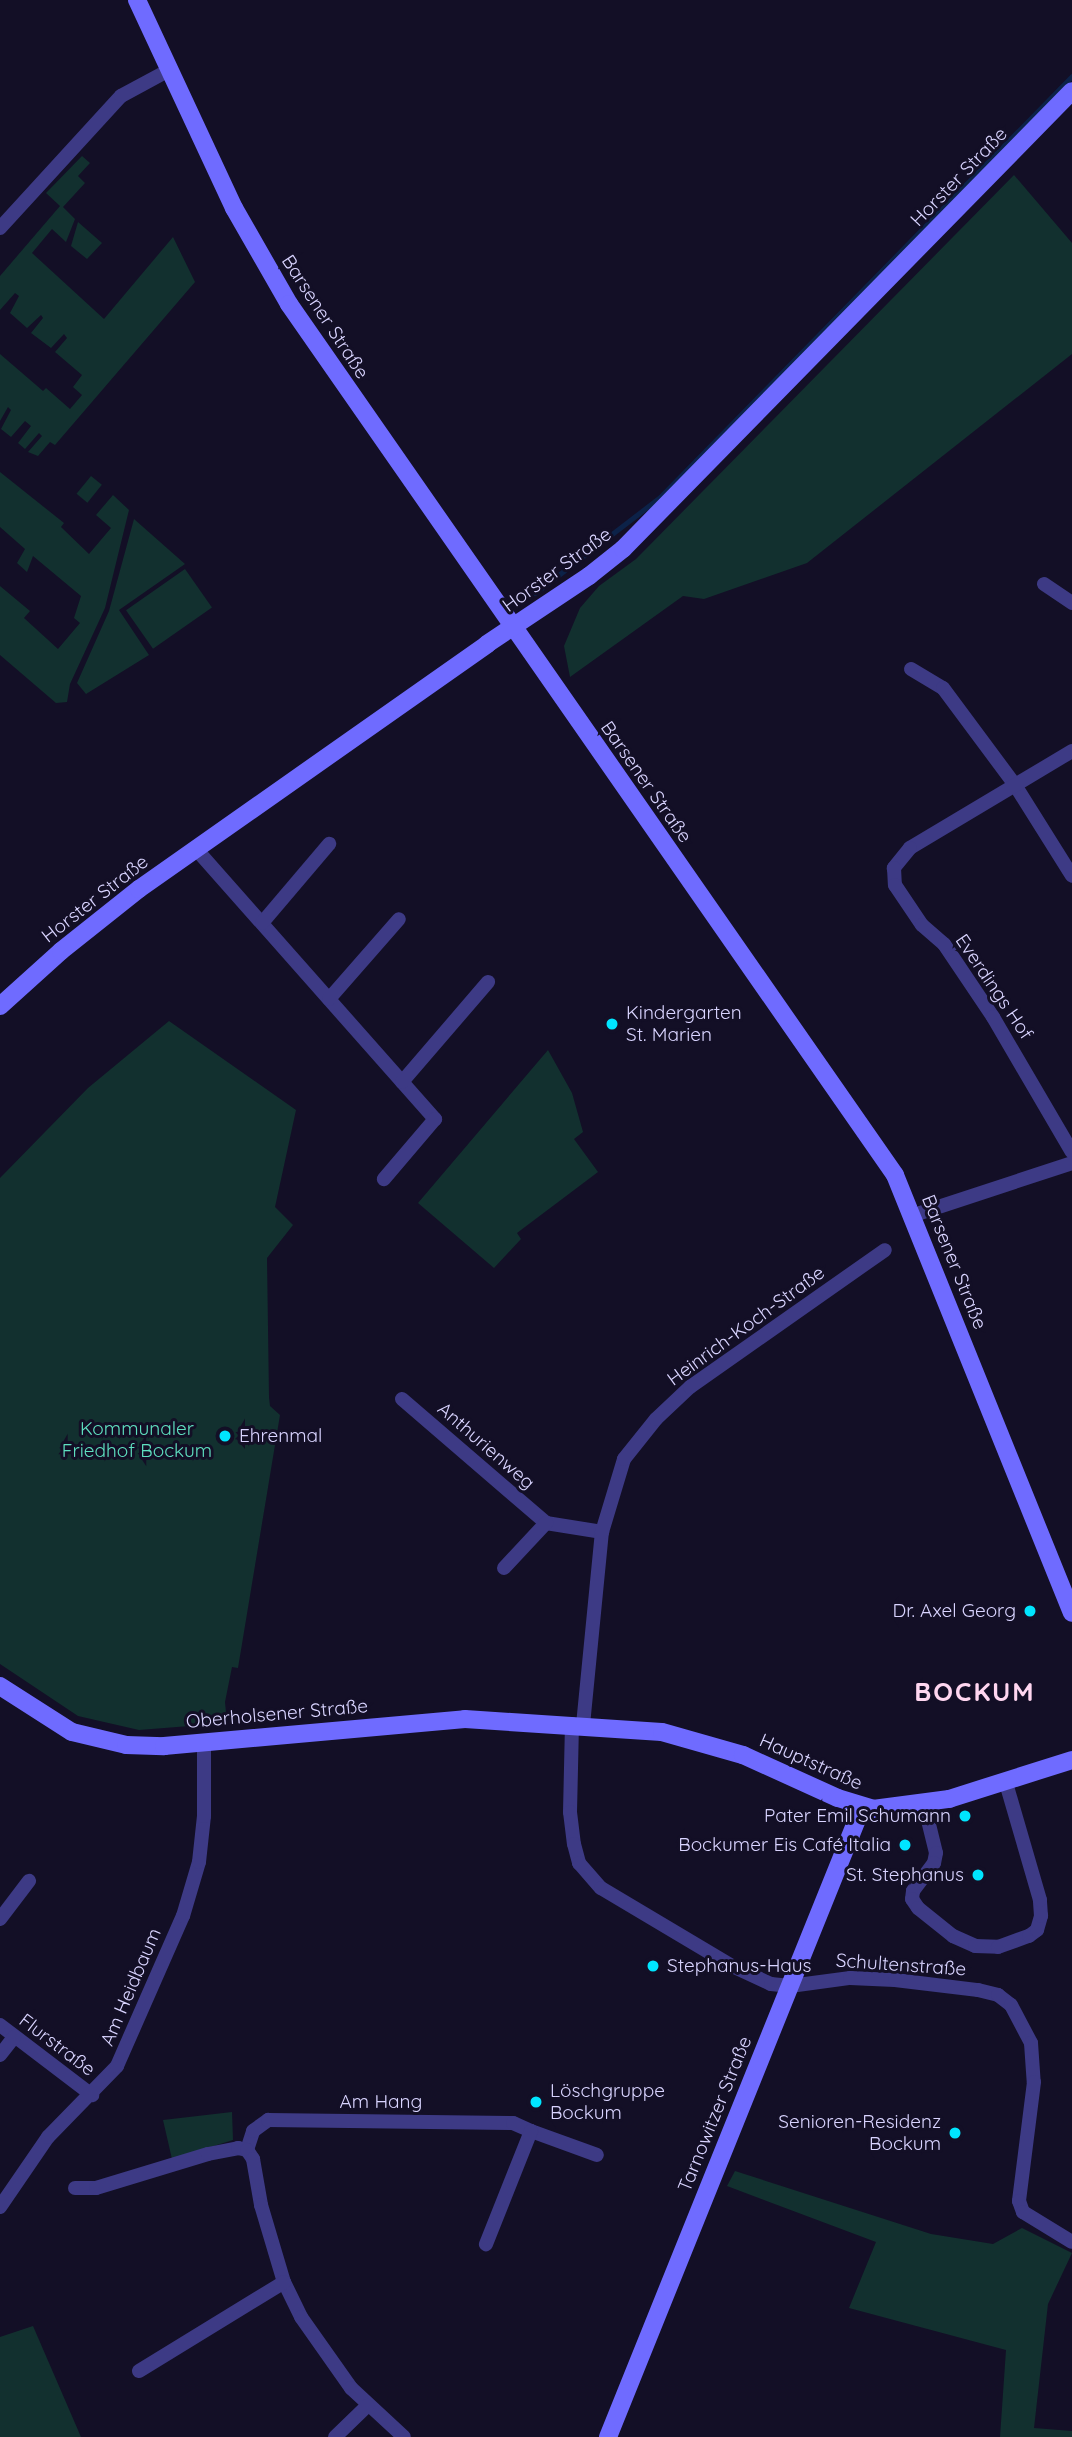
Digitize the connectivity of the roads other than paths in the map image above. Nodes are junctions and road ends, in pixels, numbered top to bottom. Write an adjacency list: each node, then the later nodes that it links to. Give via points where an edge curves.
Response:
1 (137, 0): 2 (street, Barsener Straße)
2 (169, 69): 4 (street, via 121,96); 7 (street, Barsener Straße, via 244,226 289,304)
3 (1072, 91): 7 (street, Horster Straße, via 623,549)
4 (0, 228)
5 (1044, 584): 6 (street)
6 (1072, 603)
7 (513, 627): 12 (street, Horster Straße); 23 (street, Barsener Straße, via 883,1155)
8 (911, 669): 10 (street, via 943,688)
9 (1072, 751): 10 (street, Everdings Hof)
10 (1015, 785): 13 (street); 20 (street, Everdings Hof, via 910,848 894,868 895,885 922,925 944,944 993,1017)
11 (329, 844): 15 (street)
12 (196, 849): 15 (street); 18 (street, Horster Straße, via 101,919)
13 (1072, 876)
14 (399, 919): 17 (street)
15 (261, 923): 17 (street)
16 (488, 982): 19 (street)
17 (329, 999): 19 (street)
18 (0, 1006)
19 (402, 1082): 22 (street, via 435,1119)
20 (1072, 1152)
21 (1072, 1163): 23 (street)
22 (384, 1179)
23 (914, 1215): 29 (street, Barsener Straße)
24 (884, 1250): 27 (street, Heinrich-Koch-Straße, via 690,1387 656,1419 624,1459)
25 (402, 1399): 26 (street, Anthurienweg)
26 (545, 1523): 27 (street); 28 (street)
27 (602, 1532): 31 (street, Heinrich-Koch-Straße)
28 (504, 1568)
29 (1072, 1613)
30 (0, 1686): 32 (street, Oberholsener Straße, via 83,1736 126,1745)
31 (578, 1725): 32 (street, Oberholsener Straße, via 465,1720); 36 (street, Hauptstraße, via 662,1732 712,1744); 39 (street, Schultenstraße, via 570,1812 579,1863 601,1888 732,1966 771,1984)
32 (204, 1743): 43 (street, Am Heidbaum, via 199,1862 183,1916 117,2066)
33 (1072, 1760): 34 (street, Hauptstraße)
34 (1006, 1783): 35 (street, Hauptstraße); 35 (street, via 1041,1916 1037,1930 1029,1936 998,1947 975,1945 953,1936 912,1899 936,1853)
35 (924, 1804): 36 (street, Hauptstraße)
36 (862, 1807): 39 (street, Tarnowitzer Straße)
37 (29, 1881): 38 (street)
38 (0, 1919)
39 (790, 1986): 49 (street, Schultenstraße, via 850,1978 895,1980 978,1990 998,1995 1011,2005 1031,2043 1034,2082 1019,2185 1023,2212); 56 (street, Tarnowitzer Straße)
40 (0, 2025): 41 (street, Flurstraße)
41 (15, 2037): 42 (street); 43 (street, Flurstraße)
42 (0, 2055)
43 (92, 2095): 48 (street, Am Heidbaum, via 48,2137)
44 (531, 2131): 45 (street, Am Hang, via 513,2123 492,2122 268,2120 253,2131); 46 (street, Am Hang); 50 (street)
45 (247, 2150): 47 (street, via 208,2154 96,2188); 51 (street)
46 (597, 2155)
47 (75, 2188)
48 (0, 2207)
49 (1072, 2242)
50 (486, 2244)
51 (284, 2282): 52 (street); 53 (street, via 324,2353)
52 (139, 2371)
53 (367, 2406): 54 (street); 55 (street)
54 (335, 2437)
55 (404, 2437)
56 (608, 2437)

